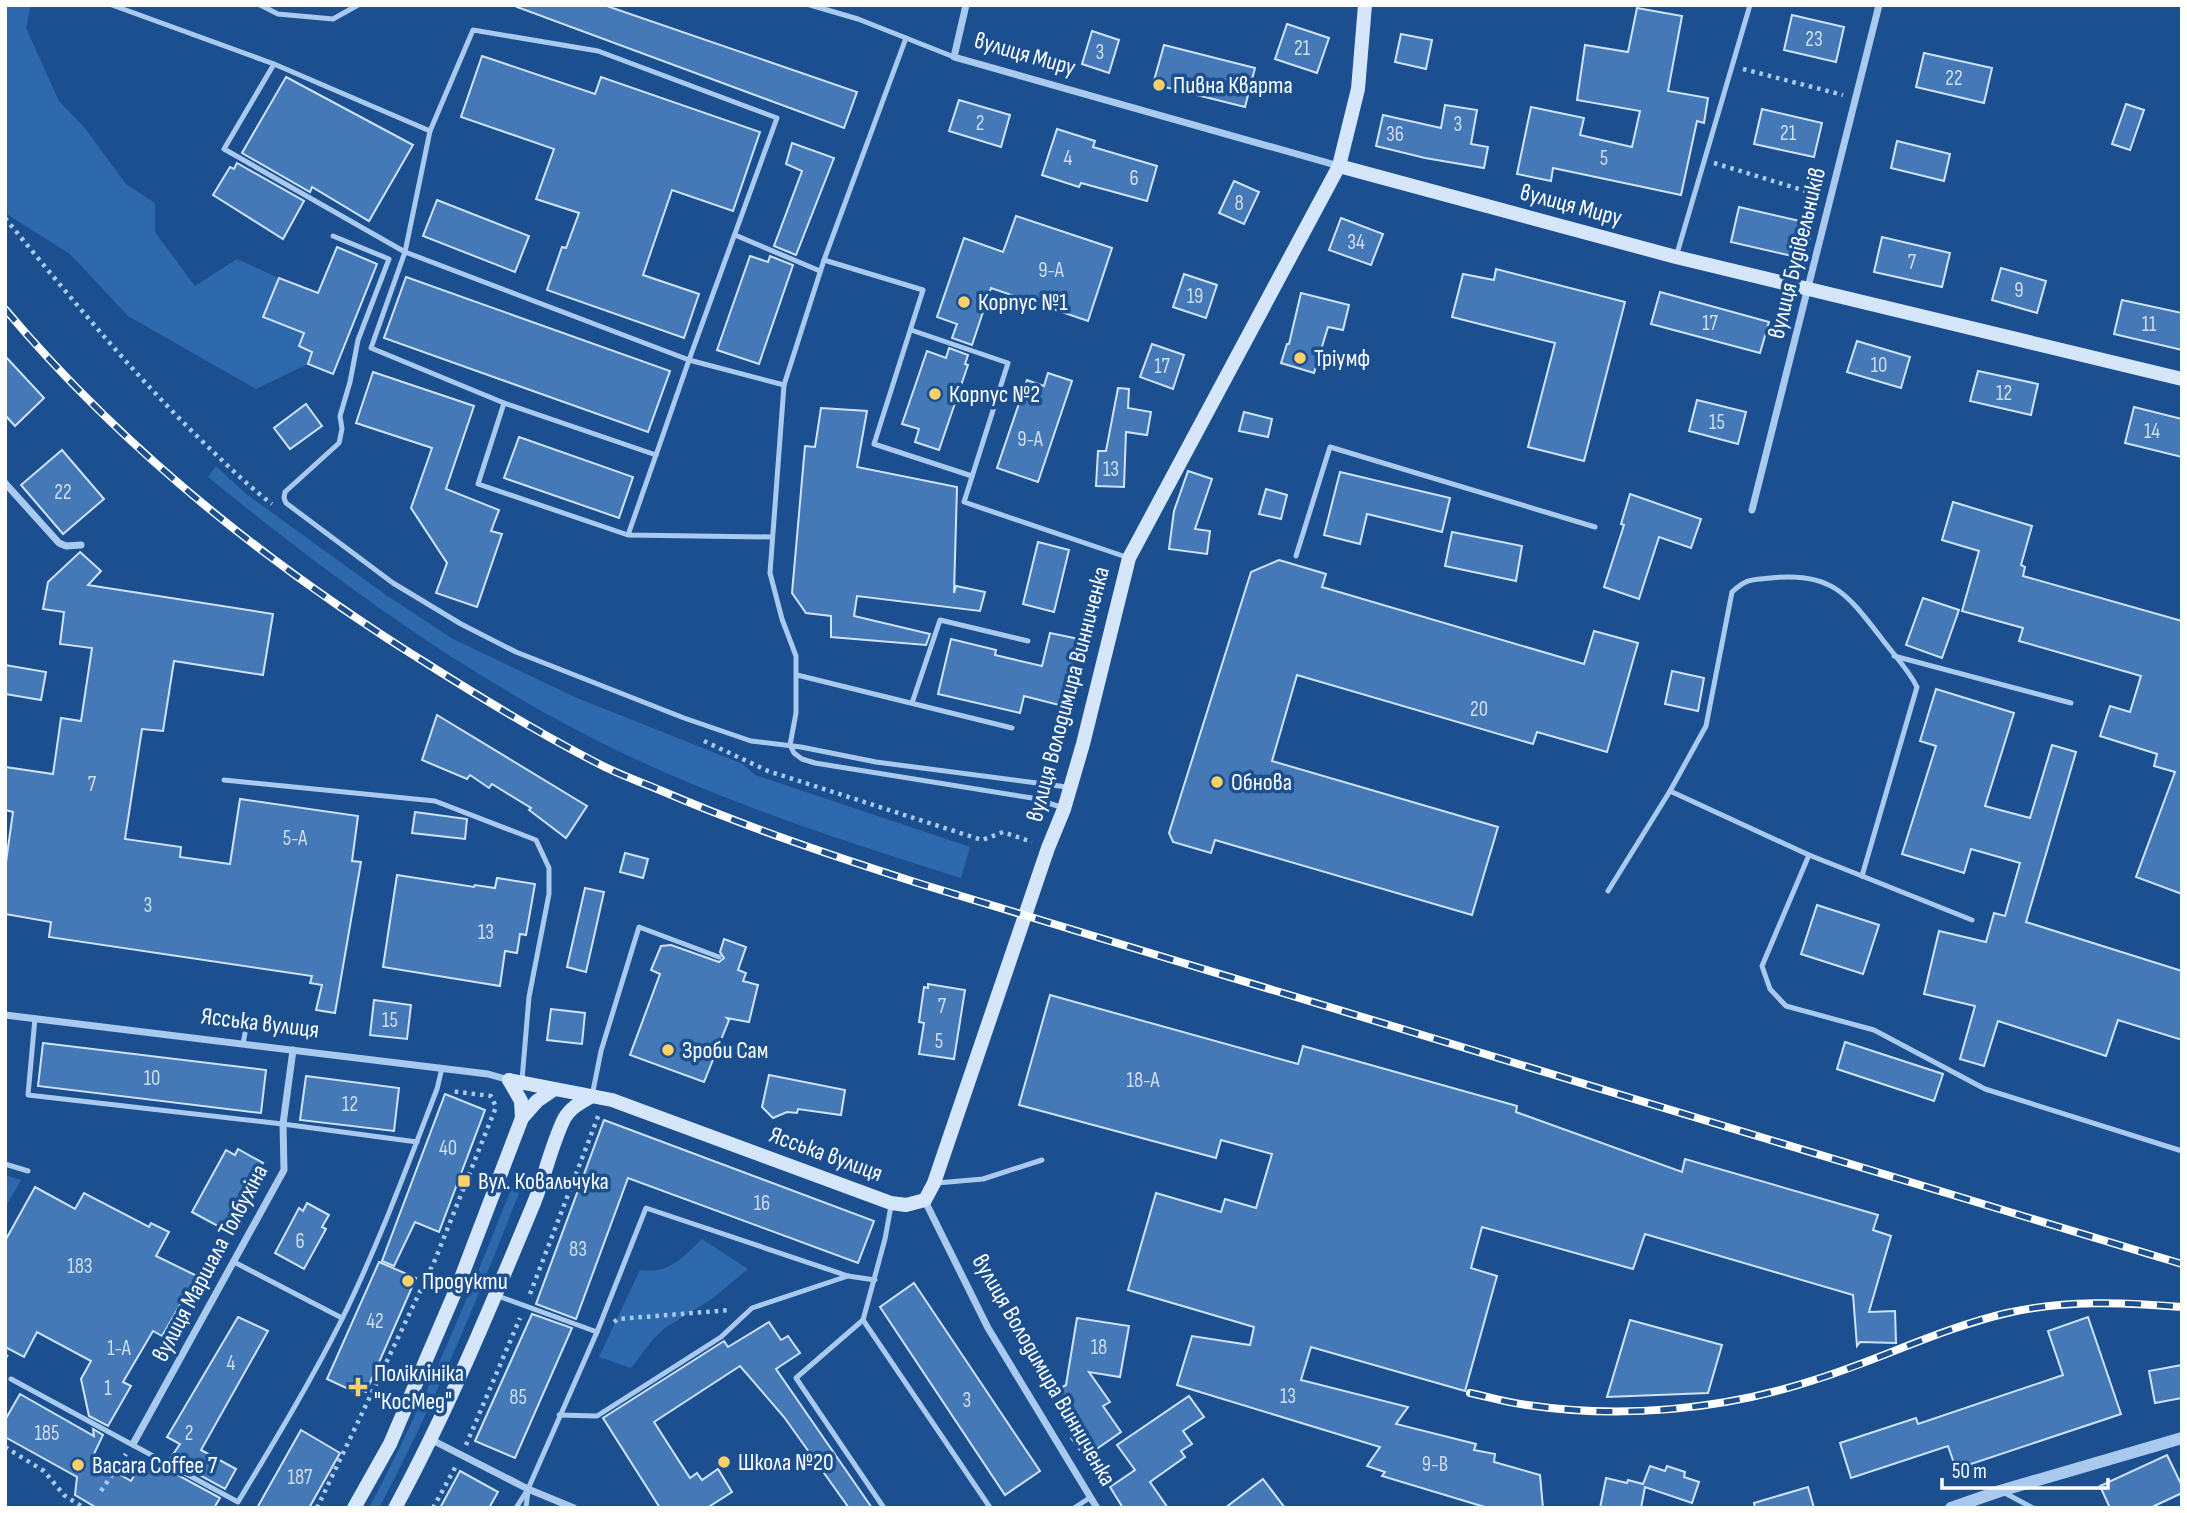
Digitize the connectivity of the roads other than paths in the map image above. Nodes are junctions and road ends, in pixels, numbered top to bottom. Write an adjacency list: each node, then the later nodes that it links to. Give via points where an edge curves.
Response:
1 (112, 5): 11 (lane)
2 (260, 5): 3 (lane, via 278,14 332,19)
3 (358, 5)
4 (810, 5): 9 (lane)
5 (966, 5): 10 (street)
6 (1365, 5): 13 (main road, вулиця Володимира Винниченка, via 1358,89)
7 (1750, 5): 17 (lane)
8 (1879, 5): 20 (street, вулиця Будівельників)
9 (906, 38): 10 (lane); 18 (lane)
10 (954, 57): 13 (street, вулиця Миру)
11 (274, 64): 12 (lane); 16 (lane, via 224,149)
12 (430, 131): 14 (lane, via 473,30 598,51 777,118); 16 (lane)
13 (1339, 166): 17 (main road, вулиця Миру); 35 (main road, вулиця Володимира Винниченка)
14 (734, 234): 19 (lane); 22 (lane)
15 (333, 236): 42 (lane, via 389,258 358,340 340,416 340,443 285,492 286,503 393,583 516,652 751,741)
16 (405, 252): 22 (lane); 25 (lane, via 371,348)
17 (1676, 257): 20 (main road, вулиця Миру)
18 (824, 260): 19 (lane); 21 (lane, via 923,290)
19 (820, 271): 24 (lane)
20 (1809, 288): 23 (main road, вулиця Миру); 29 (street, вулиця Будівельників)
21 (911, 330): 27 (lane, via 1008,363); 27 (lane, via 874,444)
22 (689, 360): 24 (lane); 26 (lane)
23 (2182, 379)
24 (784, 385): 32 (lane)
25 (504, 404): 26 (lane); 31 (lane, via 478,484)
26 (656, 455): 31 (lane)
27 (972, 476): 35 (lane, via 964,502)
28 (5, 483): 33 (street, via 59,542)
29 (1752, 510)
30 (1595, 527): 34 (lane, via 1331,447)
31 (628, 535): 32 (lane)
32 (772, 537): 38 (lane, via 769,573 796,656)
33 (81, 545)
34 (1296, 556)
35 (1129, 558): 44 (main road, вулиця Володимира Винниченка)
36 (1028, 641): 39 (lane, via 940,620)
37 (1894, 656): 40 (lane); 45 (lane, via 1856,605 1834,586 1812,578 1744,581 1732,592 1706,726); 48 (lane, via 1917,687)
38 (797, 675): 39 (lane); 42 (lane)
39 (912, 703): 41 (lane)
40 (2071, 703)
41 (1012, 728)
42 (790, 745): 44 (lane, via 876,762); 46 (lane, via 802,759 815,763 1014,794)
43 (224, 780): 58 (lane, via 435,801 536,839 549,868 549,894)
44 (1070, 788): 46 (main road, вулиця Володимира Винниченка)
45 (1670, 791): 47 (lane); 49 (lane)
46 (1064, 809): 68 (main road, вулиця Володимира Винниченка)
47 (1809, 855): 48 (lane); 64 (lane, via 1762,966 1770,989 1786,1006 1874,1030 1984,1089)
48 (1862, 876): 50 (lane)
49 (1608, 891)
50 (1972, 920)
51 (719, 957): 60 (lane, via 639,928)
52 (5, 1015): 54 (street, Ясська вулиця)
53 (248, 1017): 55 (lane)
54 (35, 1018): 55 (street, Ясська вулиця); 62 (lane, via 28,1095)
55 (243, 1044): 56 (street, Ясська вулиця)
56 (293, 1050): 57 (street, Ясська вулиця); 62 (street, вулиця Маршала Толбухіна)
57 (442, 1069): 58 (street, Ясська вулиця); 63 (lane)
58 (515, 1081): 59 (main road, Ясська вулиця); 61 (main road)
59 (553, 1090): 60 (main road, Ясська вулиця); 61 (main road)
60 (592, 1096): 70 (main road, Ясська вулиця); 74 (main road, via 565,1117)
61 (522, 1118): 87 (main road, via 401,1419)
62 (283, 1124): 63 (lane); 71 (street, вулиця Маршала Толбухіна, via 284,1170)
63 (416, 1142): 75 (lane)
64 (2182, 1151)
65 (1042, 1160): 68 (lane, via 983,1180)
66 (5, 1164): 67 (lane)
67 (28, 1171)
68 (934, 1184): 69 (main road, вулиця Володимира Винниченка)
69 (925, 1200): 70 (main road, Ясська вулиця); 85 (street, вулиця Володимира Винниченка, via 988,1328)
70 (891, 1203): 73 (lane)
71 (234, 1262): 75 (lane); 82 (street, вулиця Маршала Толбухіна)
72 (848, 1276): 73 (lane); 77 (lane, via 646,1208); 79 (lane, via 752,1308 721,1336 597,1416)
73 (875, 1280): 76 (lane)
74 (496, 1295): 77 (lane); 81 (main road)
75 (342, 1318): 82 (lane, via 238,1502)
76 (863, 1320): 86 (lane); 92 (lane, via 796,1378)
77 (597, 1332): 79 (lane)
78 (10, 1380): 82 (lane)
79 (559, 1415): 83 (lane)
80 (2182, 1438): 84 (street)
81 (432, 1440): 83 (street); 88 (main road)
82 (133, 1444)
83 (528, 1489): 89 (lane); 90 (lane); 91 (street)
84 (2000, 1491): 95 (street); 96 (lane)
85 (1091, 1497): 93 (lane); 94 (street, вулиця Володимира Винниченка)
86 (989, 1506)
87 (354, 1508)
88 (395, 1508)
89 (516, 1508)
90 (526, 1508)
91 (574, 1508)
92 (884, 1508)
93 (1074, 1508)
94 (1097, 1508)
95 (1951, 1508)
96 (2033, 1508)

